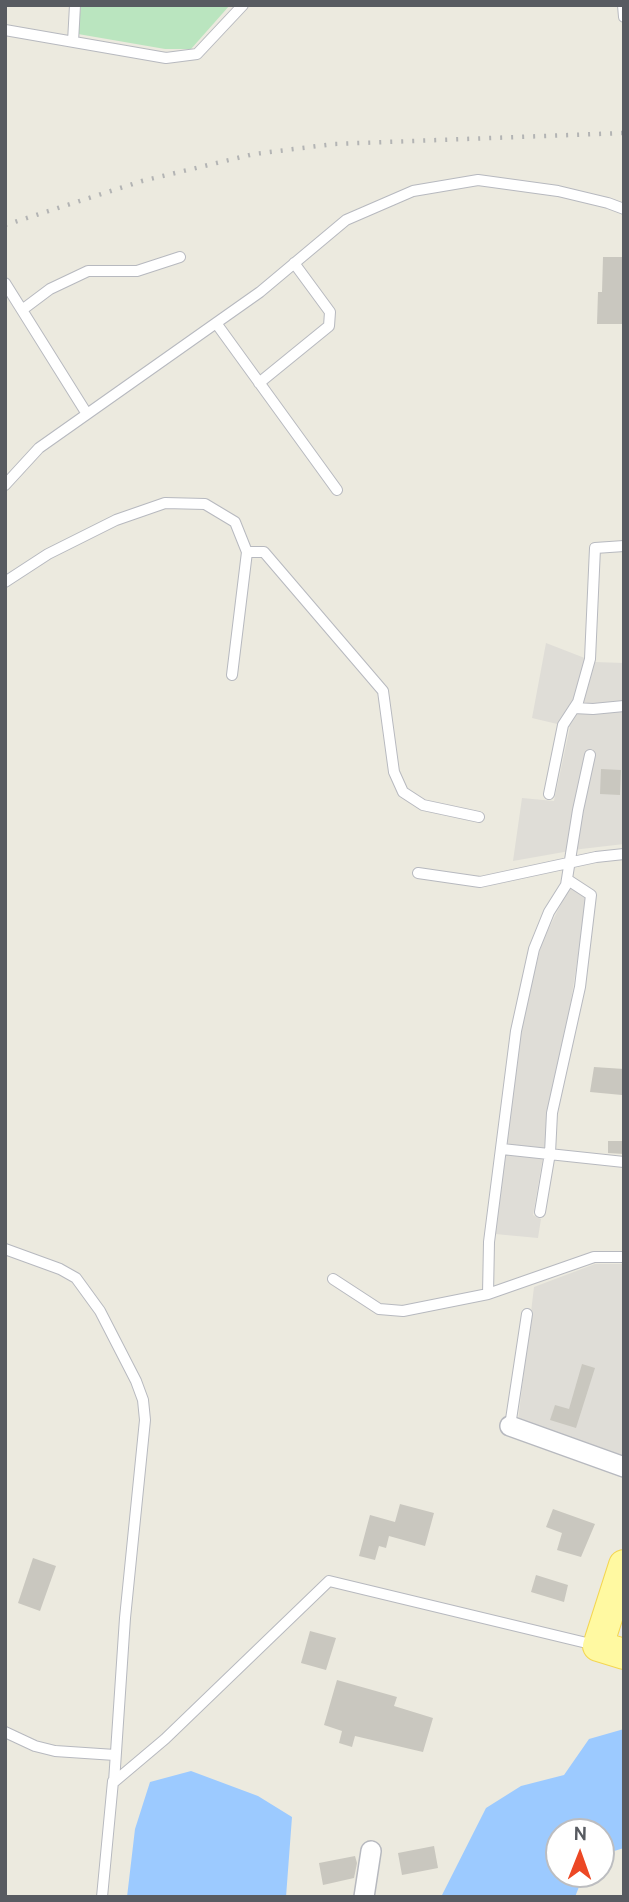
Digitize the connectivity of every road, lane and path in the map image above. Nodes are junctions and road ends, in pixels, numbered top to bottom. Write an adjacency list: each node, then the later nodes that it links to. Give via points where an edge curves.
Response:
1 (75, 5): 6 (lane)
2 (243, 5): 6 (lane, via 197,54 166,58)
3 (623, 5): 4 (lane)
4 (624, 18)
5 (5, 30): 6 (lane)
6 (73, 42)
7 (624, 209): 9 (lane, via 558,191 478,180 413,191 346,220)
8 (180, 257): 11 (lane, via 137,271 88,271 50,289)
9 (294, 263): 12 (lane); 13 (lane, via 330,312 329,326)
10 (5, 283): 11 (lane)
11 (22, 310): 14 (lane)
12 (216, 323): 13 (lane); 14 (lane)
13 (259, 383): 16 (lane)
14 (88, 414): 15 (lane, via 39,448)
15 (5, 485)
16 (337, 490)
17 (624, 546): 22 (lane, via 595,548 590,659)
18 (247, 552): 19 (lane, via 235,523 205,504 165,503 116,520); 20 (lane); 25 (lane, via 264,552 383,691 394,772 402,792 423,805)
19 (5, 582)
20 (232, 675)
21 (624, 706): 22 (lane)
22 (575, 708): 24 (lane, via 563,725)
23 (590, 755): 27 (lane)
24 (549, 794)
25 (479, 817)
26 (624, 854): 27 (lane)
27 (571, 864): 28 (lane, via 480,882); 29 (lane)
28 (418, 873)
29 (568, 880): 30 (lane, via 534,949 516,1031); 31 (lane, via 591,895 580,987 552,1113)
30 (502, 1149): 31 (lane); 37 (lane, via 489,1242)
31 (551, 1153): 32 (lane); 33 (lane)
32 (624, 1162)
33 (540, 1212)
34 (5, 1250): 44 (lane, via 76,1278 100,1311 143,1400 145,1420)
35 (624, 1257): 37 (lane, via 594,1258)
36 (333, 1279): 37 (lane, via 379,1309 403,1311)
37 (488, 1294)
38 (527, 1314): 39 (lane)
39 (510, 1426): 40 (street)
40 (624, 1467)
41 (624, 1565): 42 (main road)
42 (611, 1650): 45 (lane, via 329,1581 165,1739)
43 (5, 1731): 44 (lane, via 55,1751)
44 (115, 1755): 45 (lane)
45 (113, 1781): 47 (lane)
46 (371, 1851): 48 (street)
47 (102, 1897)
48 (364, 1897)

